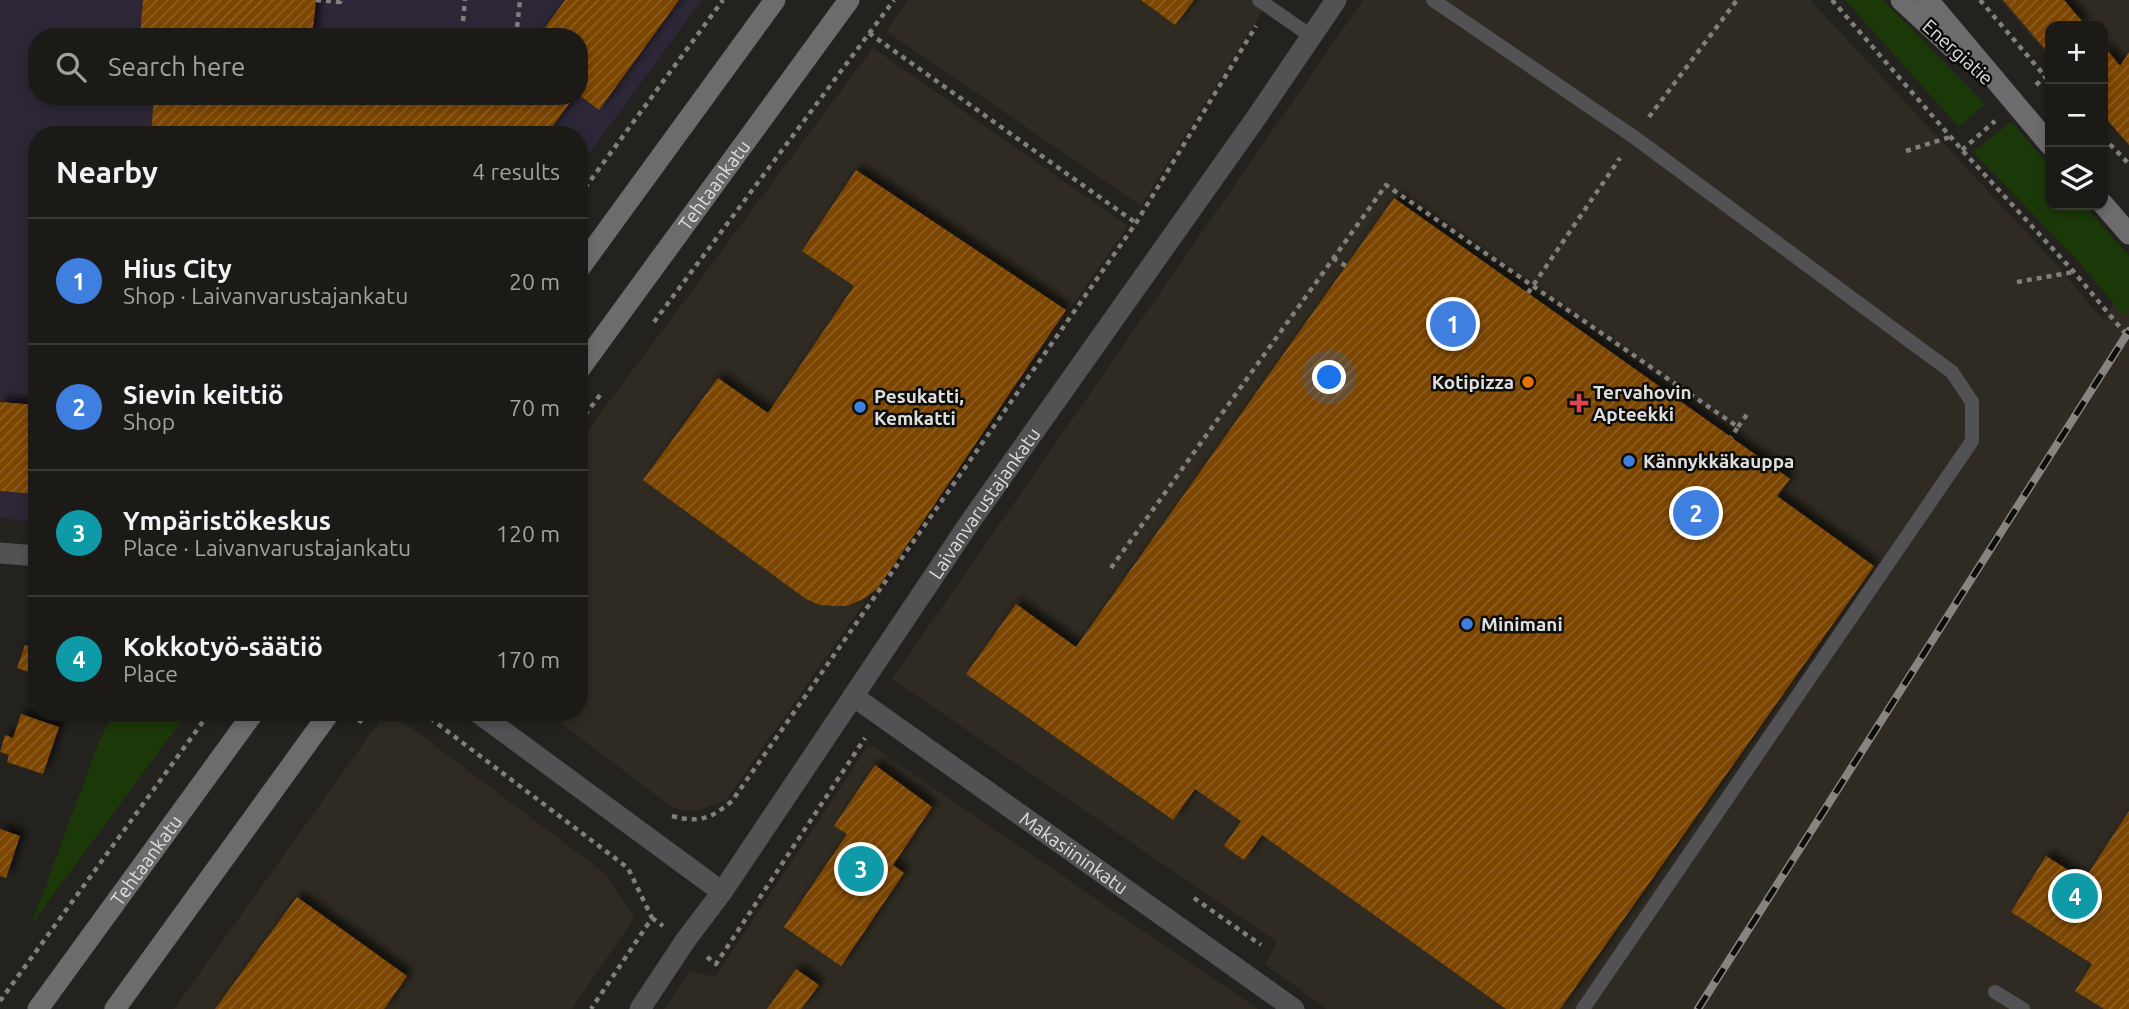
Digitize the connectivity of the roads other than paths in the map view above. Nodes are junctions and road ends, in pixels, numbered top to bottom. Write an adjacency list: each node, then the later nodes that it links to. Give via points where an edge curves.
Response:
1 (775, 0): 13 (main road)
2 (849, 0): 14 (main road, Tehtaankatu)
3 (1336, 0): 8 (street, Laivanvarustajankatu)
4 (1433, 0): 27 (lane, via 1634,137 1932,357 1952,372 1972,402 1972,441)
5 (1901, 0): 9 (main road, Energiatie)
6 (1928, 0): 9 (main road, Energiatie)
7 (1264, 3): 8 (lane)
8 (1311, 36): 17 (street, Laivanvarustajankatu)
9 (2014, 104): 10 (main road, Energiatie)
10 (2045, 139)
11 (2108, 210): 12 (main road)
12 (2129, 234)
13 (588, 257)
14 (588, 358)
15 (0, 553): 16 (street)
16 (28, 555)
17 (853, 696): 21 (street, Laivanvarustajankatu); 26 (street, Makasiininkatu)
18 (247, 721): 23 (main road, Tehtaankatu)
19 (323, 721): 24 (main road)
20 (489, 721): 21 (street)
21 (723, 892): 25 (street, Laivanvarustajankatu)
22 (1995, 992): 28 (lane)
23 (38, 1009)
24 (115, 1009)
25 (640, 1009)
26 (1294, 1009)
27 (1583, 1009)
28 (2023, 1009)

